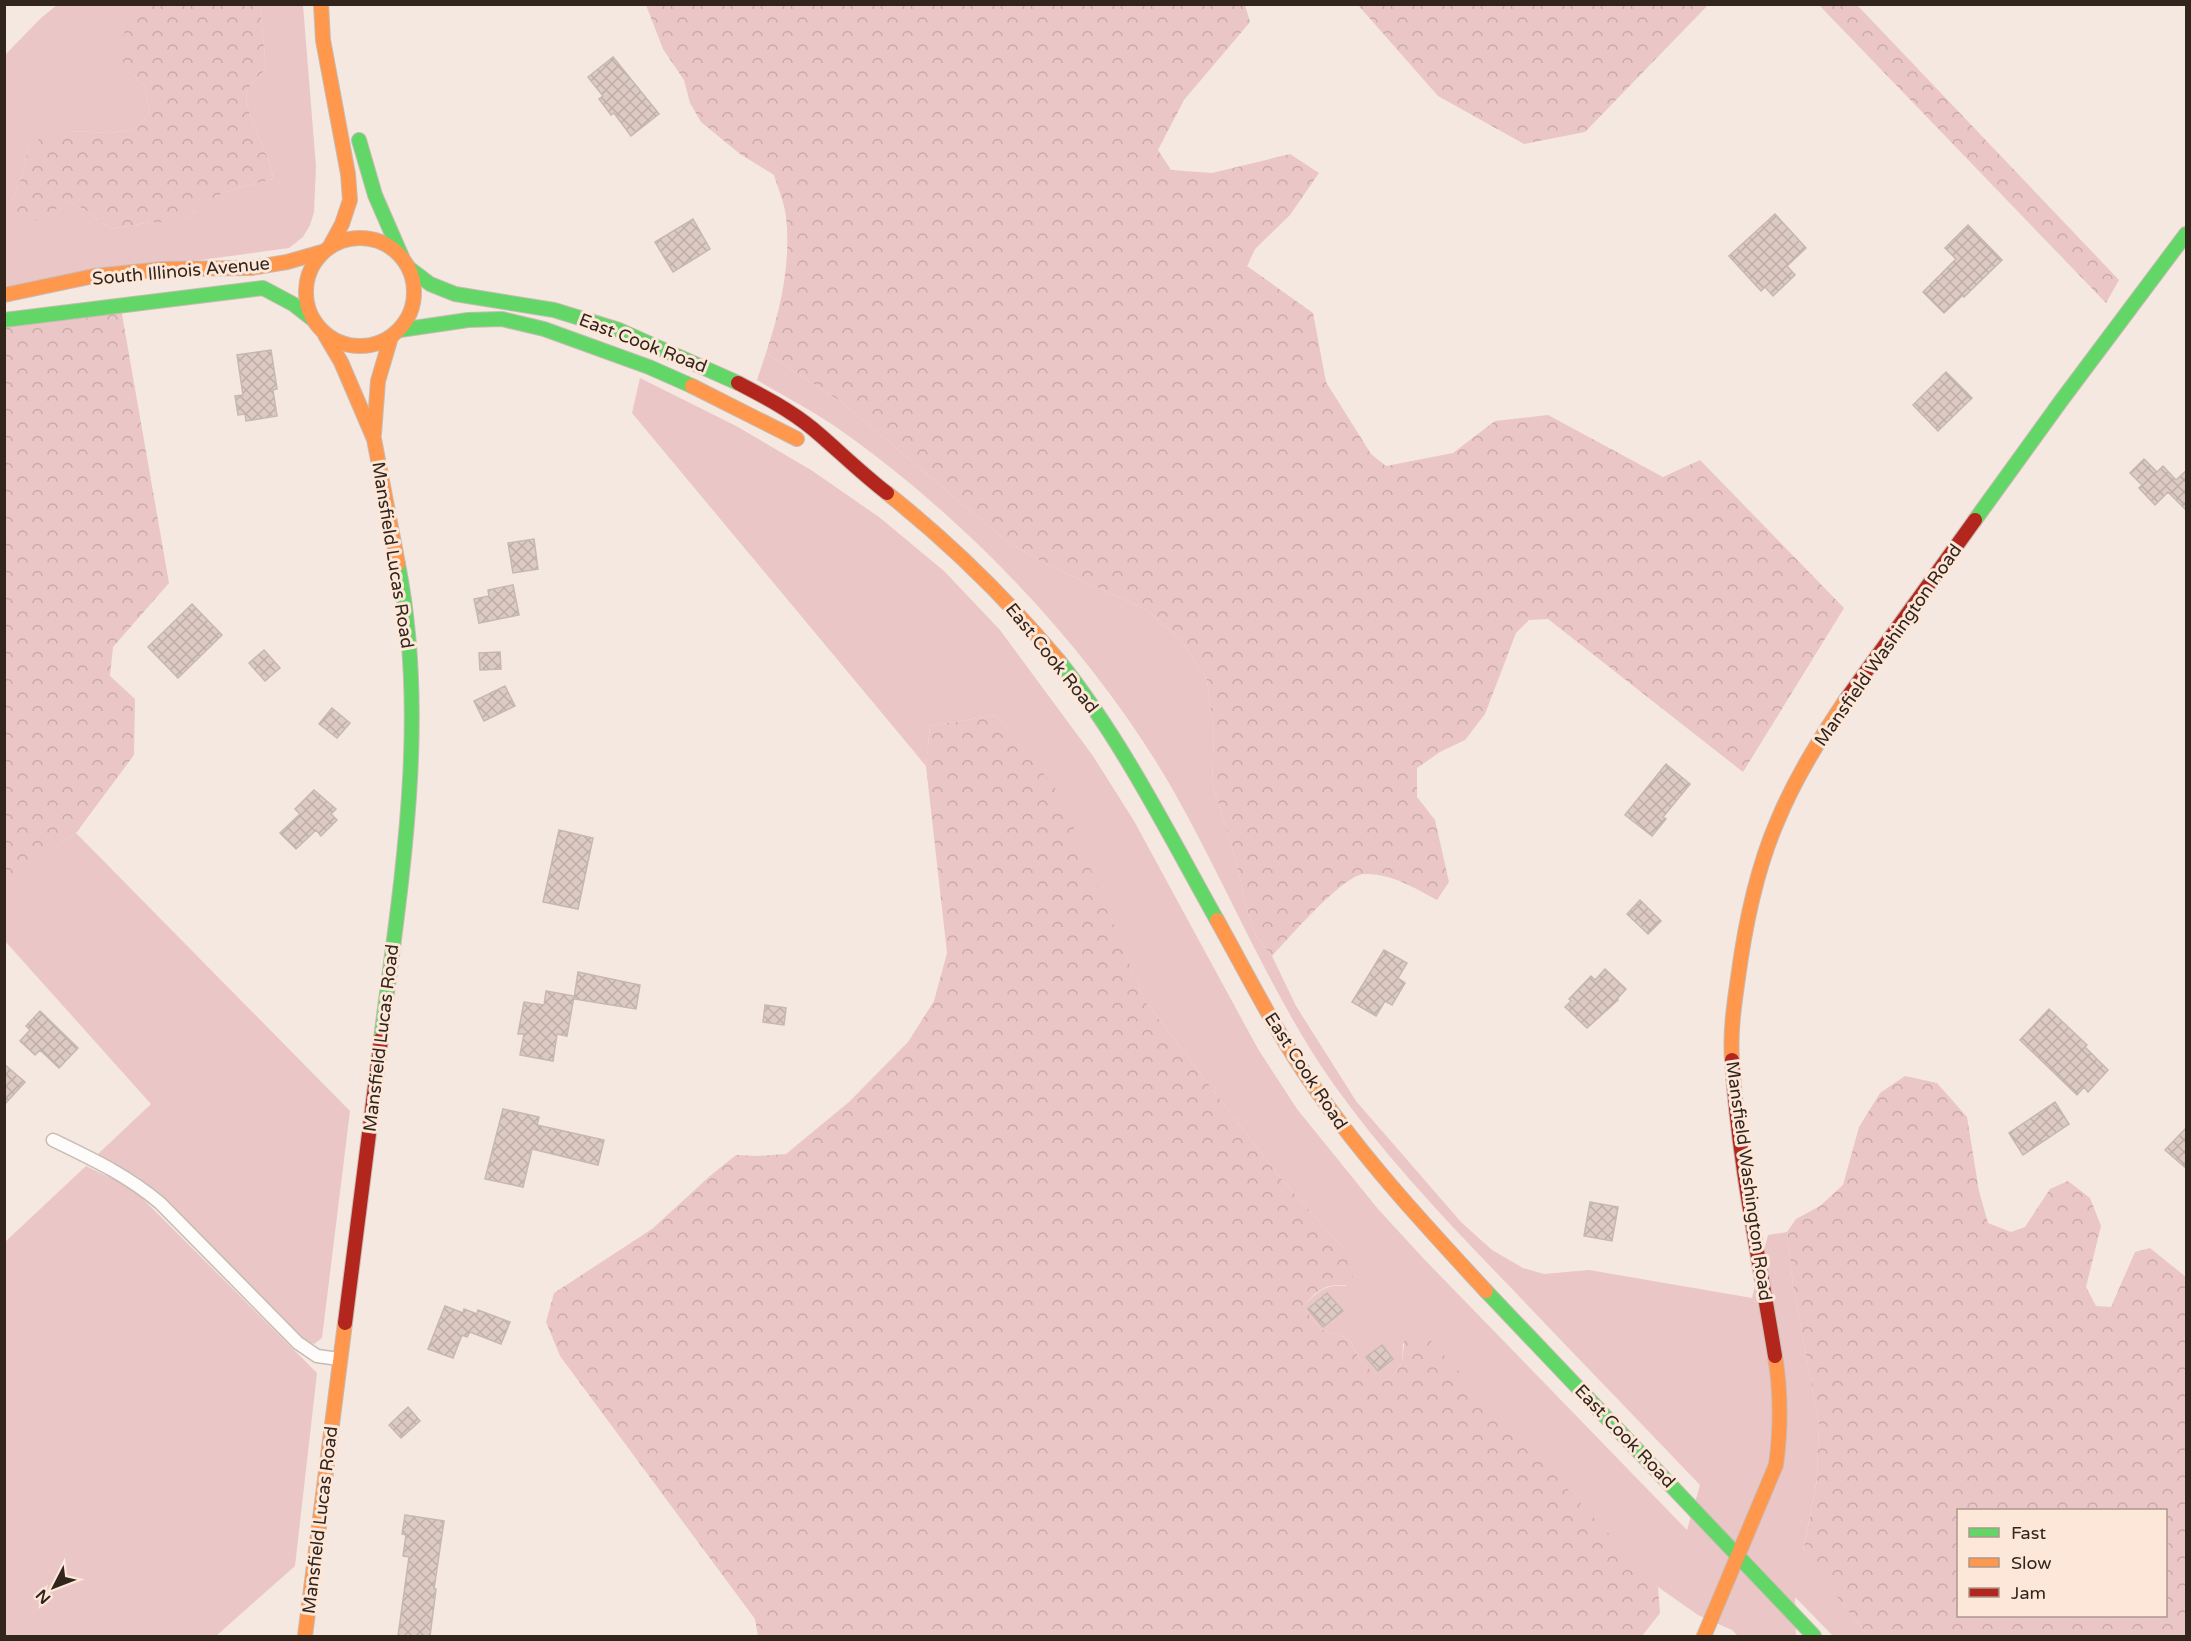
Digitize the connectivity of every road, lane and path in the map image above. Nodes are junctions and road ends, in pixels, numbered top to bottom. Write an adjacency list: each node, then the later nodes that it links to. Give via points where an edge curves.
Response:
1 (321, 4): 2 (main road)
2 (323, 40): 4 (main road, via 350,200 342,224); 5 (main road, via 375,195)
3 (2187, 234): 15 (main road, Mansfield Washington Road, via 2061,401 1846,700 1792,791 1764,859 1744,931 1731,1043 1744,1170 1777,1370 1780,1438 1776,1465)
4 (326, 249): 5 (main road, via 360,237 390,247); 6 (main road, South Illinois Avenue, via 286,262 249,268 130,272 41,285); 7 (main road, via 311,266 306,283 305,301)
5 (405, 262): 9 (main road, via 414,284 414,300 409,316); 12 (main road, East Cook Road, via 430,284 455,294 554,310 672,351 769,399 812,428)
6 (4, 295)
7 (311, 318): 8 (main road, South Illinois Avenue, via 263,288); 10 (main road)
8 (4, 320)
9 (395, 334): 10 (main road, via 375,345 358,347); 11 (main road, Mansfield Lucas Road, via 378,381); 12 (main road, East Cook Road, via 490,319 544,329 703,391)
10 (325, 335): 11 (main road, Mansfield Lucas Road, via 342,362)
11 (374, 439): 14 (main road, Mansfield Lucas Road, via 408,627 412,759 404,861)
12 (855, 468): 15 (main road, East Cook Road, via 994,587 1085,694 1154,803 1284,1041 1339,1125 1416,1215)
13 (53, 1140): 14 (lane, via 142,1188 298,1343 317,1356)
14 (340, 1359): 16 (main road, Mansfield Lucas Road)
15 (1739, 1556): 17 (main road, Mansfield Washington Road); 18 (main road, East Cook Road)
16 (305, 1636)
17 (1704, 1636)
18 (1814, 1636)

